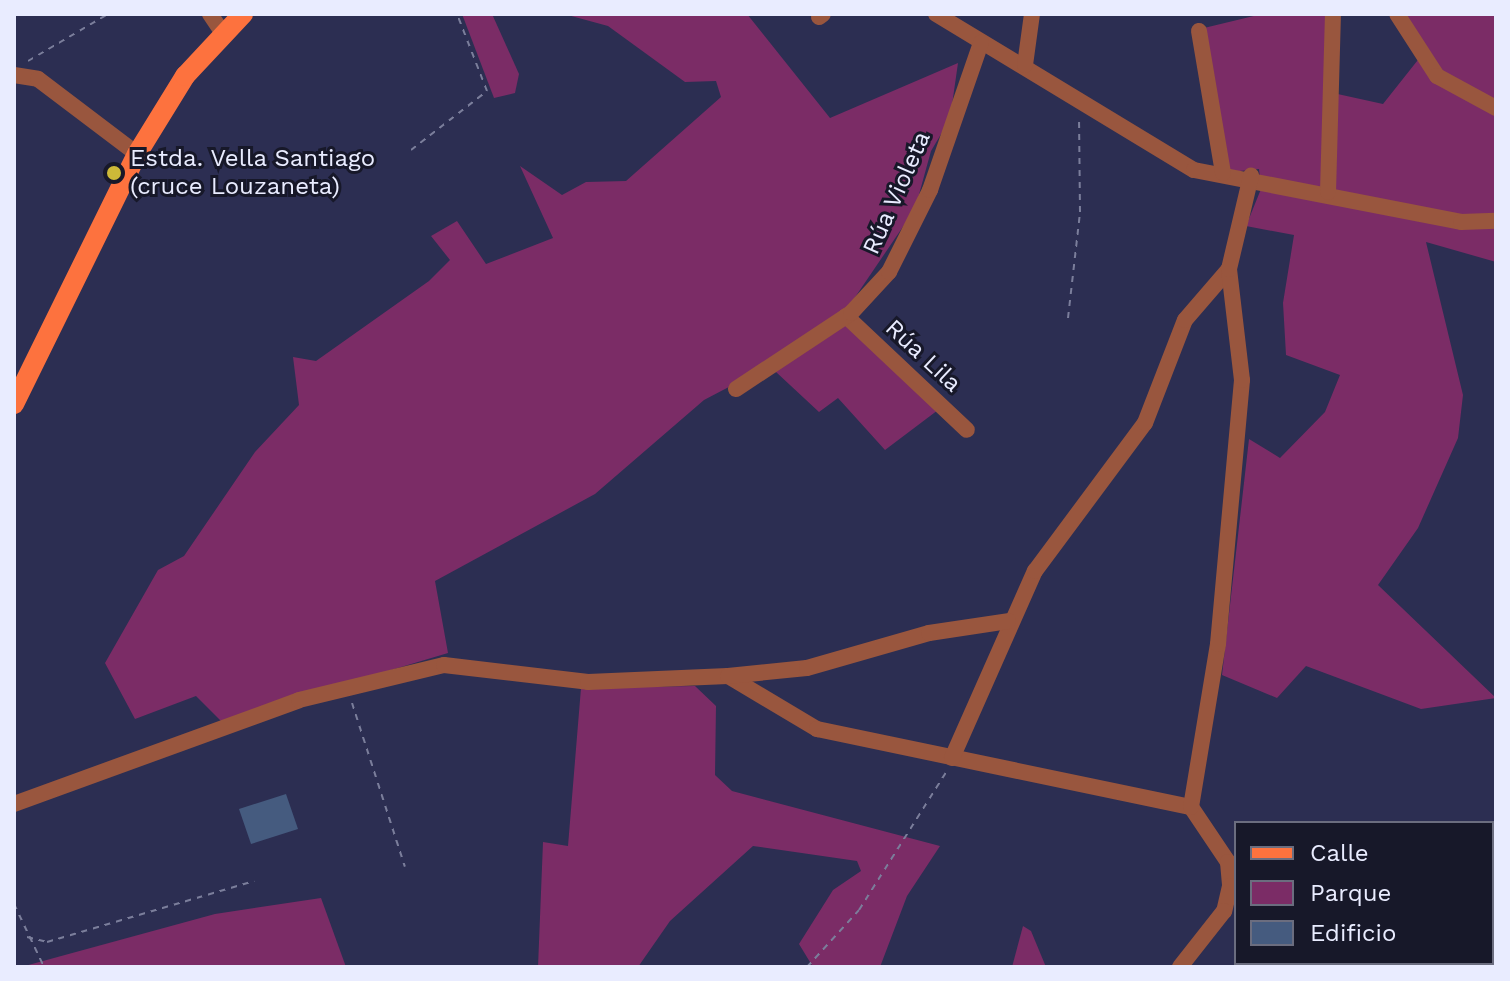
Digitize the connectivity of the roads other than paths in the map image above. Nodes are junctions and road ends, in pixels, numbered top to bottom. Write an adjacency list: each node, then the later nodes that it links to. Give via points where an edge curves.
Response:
1 (210, 14): 8 (street)
2 (243, 14): 8 (main road)
3 (936, 14): 9 (street)
4 (1032, 14): 10 (street)
5 (1333, 14): 16 (street)
6 (1397, 14): 12 (street, via 1437,76)
7 (1199, 31): 14 (street)
8 (224, 35): 13 (main road, via 185,76)
9 (981, 43): 10 (street); 19 (street, Rúa Violeta, via 911,232 889,272)
10 (1025, 65): 14 (street, via 1173,162)
11 (18, 74): 13 (street)
12 (1496, 108)
13 (137, 154): 21 (main road)
14 (1223, 173): 15 (street)
15 (1251, 176): 16 (street); 18 (street)
16 (1328, 192): 17 (street, via 1461,222)
17 (1496, 221)
18 (1229, 269): 23 (street, via 1185,320 1145,423 1035,571); 27 (street, via 1242,380 1218,644)
19 (846, 316): 20 (street, Rúa Violeta); 22 (street, Rúa Lila)
20 (736, 389)
21 (14, 404)
22 (967, 430)
23 (1008, 621): 24 (street, via 929,633 807,668); 25 (street)
24 (728, 676): 25 (street, via 817,729); 26 (street, via 588,682 444,665 346,687)
25 (952, 758): 27 (street)
26 (14, 804)
27 (1191, 807): 28 (street, via 1228,862 1230,886 1224,911)
28 (1180, 967)

